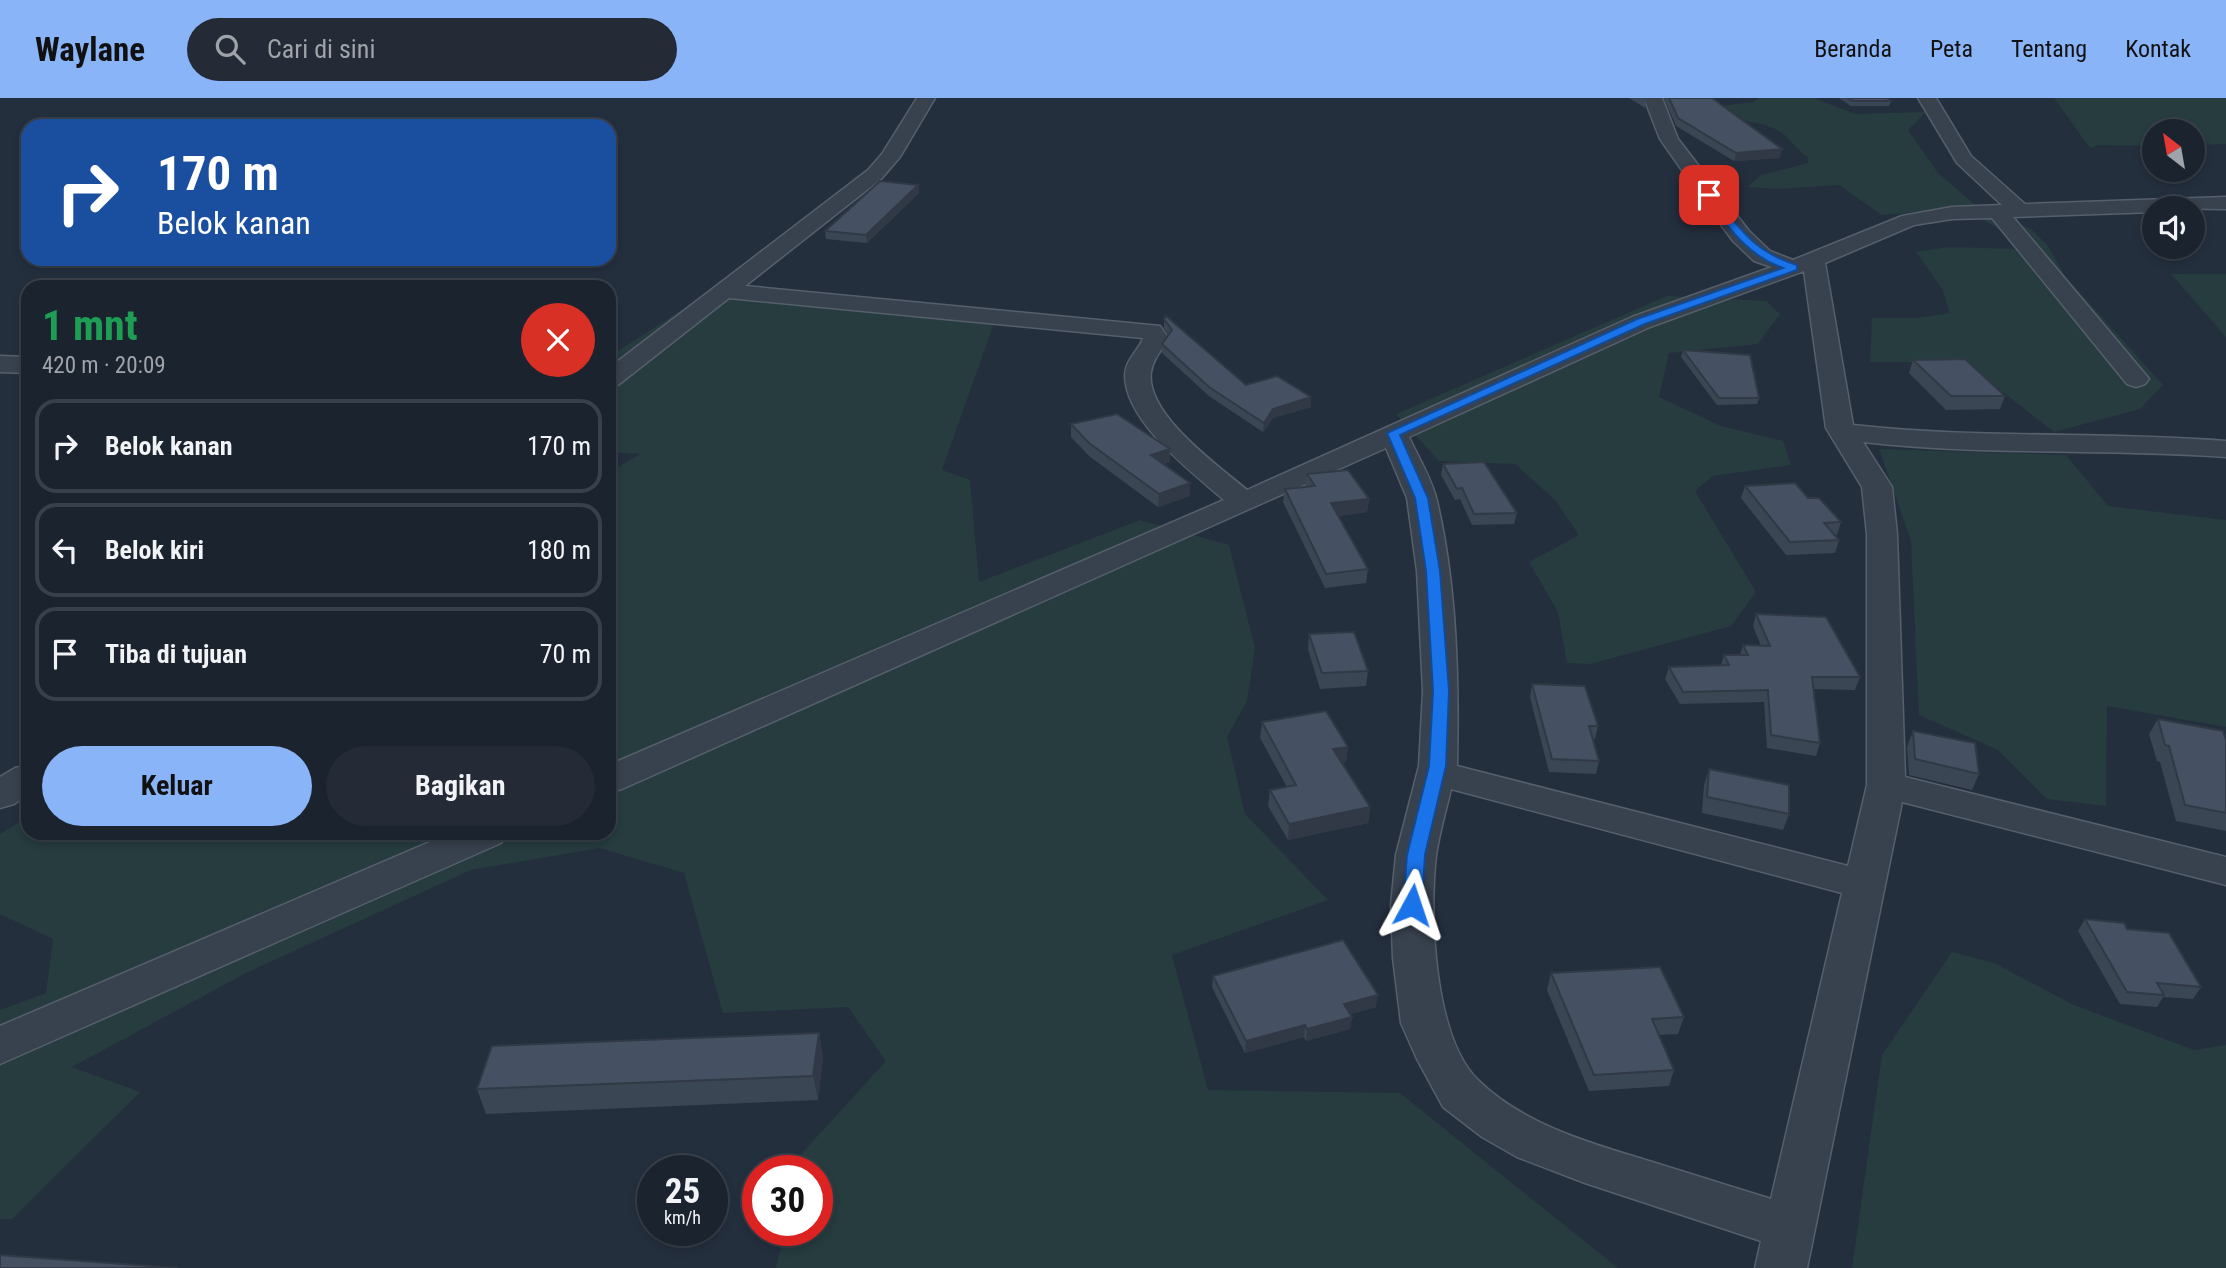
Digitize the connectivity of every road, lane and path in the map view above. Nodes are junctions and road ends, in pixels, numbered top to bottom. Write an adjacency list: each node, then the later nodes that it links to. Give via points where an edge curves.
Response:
1 (926, 98): 7 (street, via 875,174)
2 (1653, 98): 6 (street, via 1669,139 1741,236 1762,256)
3 (1927, 98): 5 (street, via 1964,159)
4 (2226, 203): 5 (street)
5 (2010, 212): 6 (street, via 1952,213 1909,220); 11 (street)
6 (1803, 264): 12 (street); 13 (street, via 1641,322)
7 (724, 291): 10 (street); 15 (street, via 1151,331 1157,339 1138,377 1150,411 1164,430)
8 (0, 364): 9 (street)
9 (21, 365)
10 (616, 375)
11 (2136, 379)
12 (1843, 432): 14 (street, via 1959,443 2123,441); 19 (street, via 1877,487 1882,534)
13 (1393, 433): 15 (street); 16 (street, via 1422,498 1433,571 1441,691)
14 (2226, 449)
15 (1244, 502): 17 (street)
16 (1436, 773): 23 (street); 25 (street, via 1416,855 1412,905 1415,958 1424,1023 1461,1093 1499,1123 1534,1142)
17 (616, 777)
18 (21, 782): 20 (street)
19 (1886, 785): 22 (street); 23 (street)
20 (0, 795)
21 (472, 840): 24 (street)
22 (2226, 871)
23 (1865, 885): 25 (street)
24 (0, 1046)
25 (1790, 1228): 26 (street)
26 (1781, 1268)

